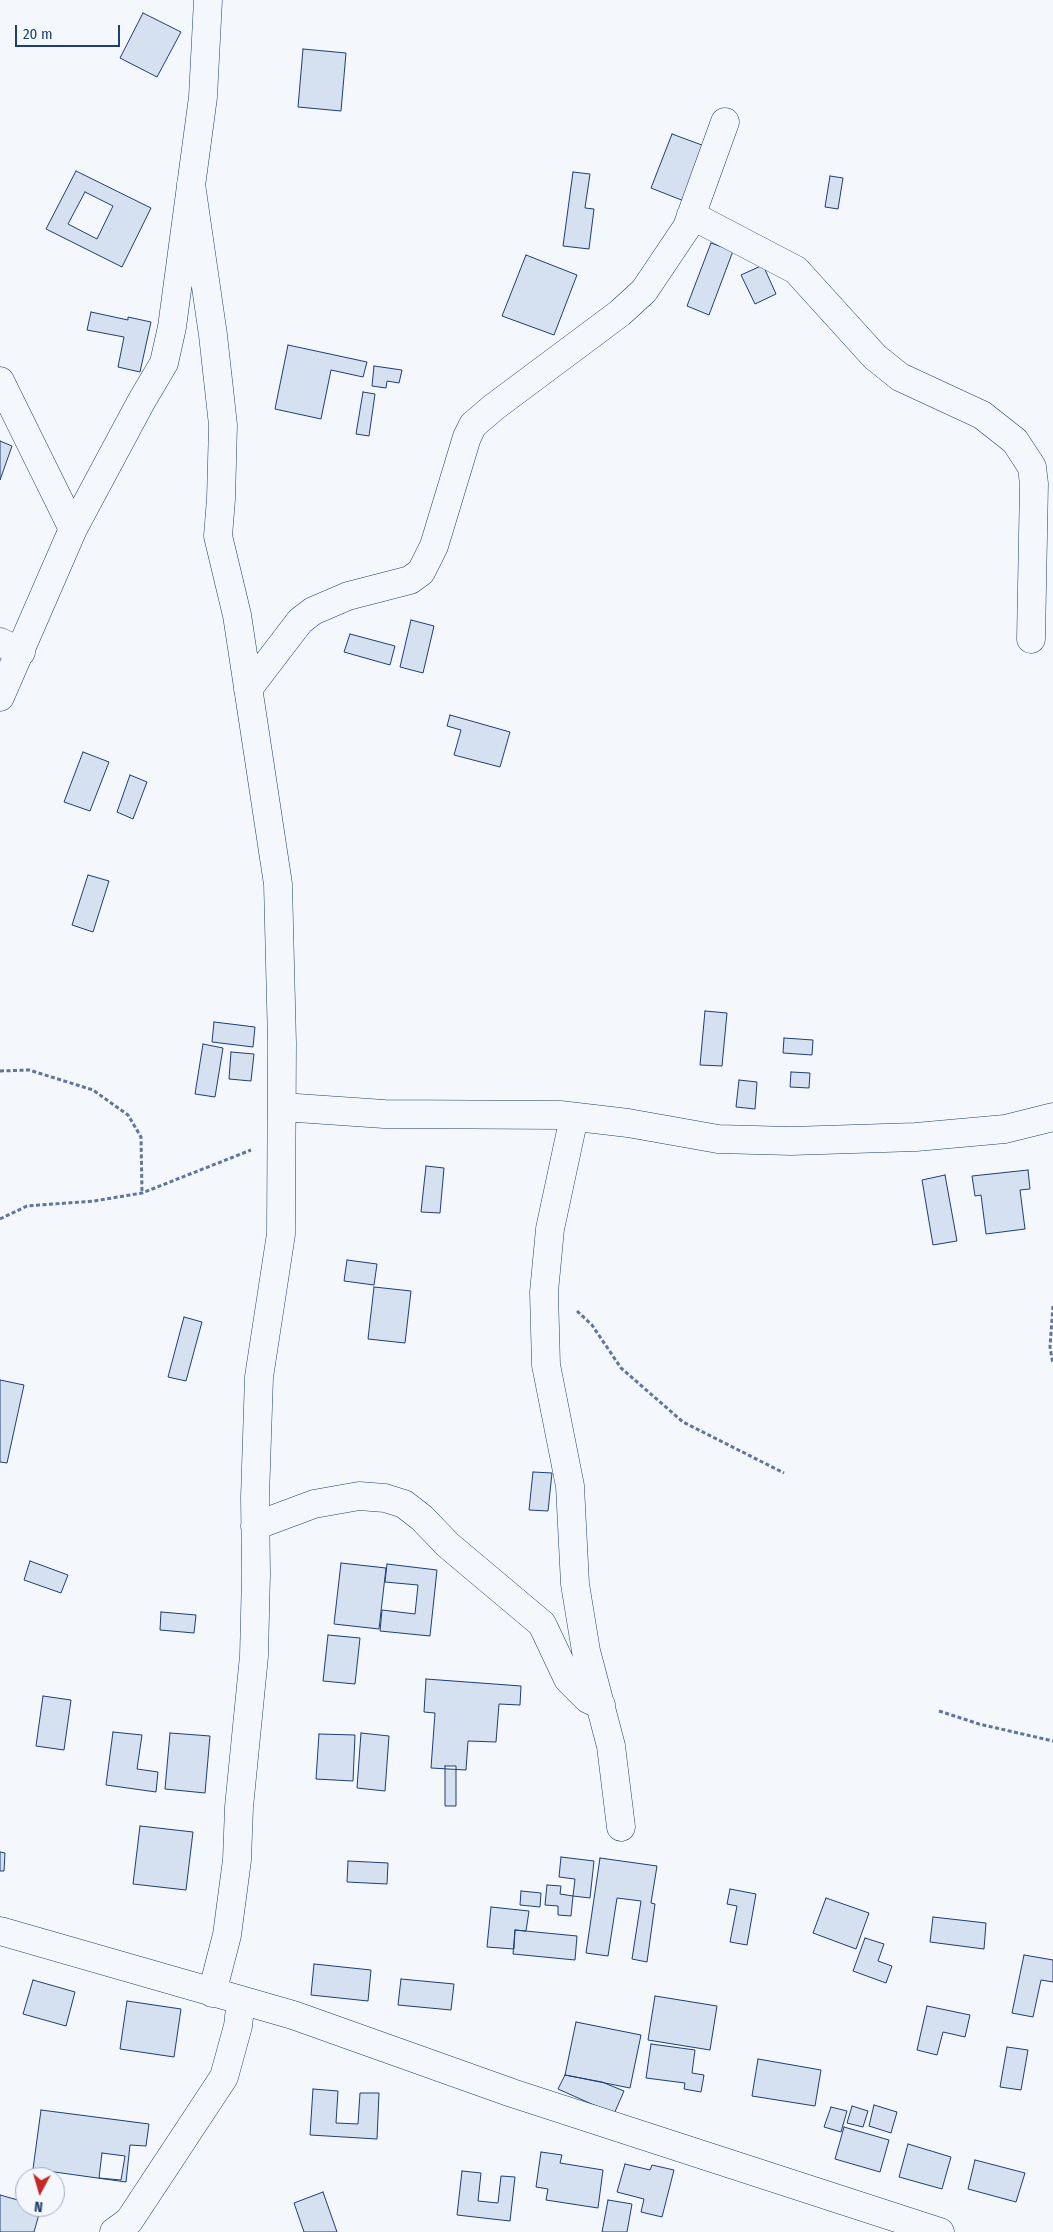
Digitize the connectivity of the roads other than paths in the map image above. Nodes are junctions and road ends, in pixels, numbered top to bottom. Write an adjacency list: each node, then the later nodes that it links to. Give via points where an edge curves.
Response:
1 (208, 0): 3 (street, via 203,97)
2 (725, 122): 4 (street)
3 (191, 184): 6 (street, via 172,327 164,363); 9 (street, via 223,425 218,536 237,615)
4 (691, 215): 7 (street, via 796,270 875,357 900,377 982,415 1015,441 1032,467 1034,484); 9 (street, via 687,227 644,291 474,425 467,437 434,546 421,572 410,580 348,596 313,611 300,622)
5 (0, 381): 6 (street)
6 (73, 530): 8 (street)
7 (1031, 639)
8 (10, 647): 10 (street)
9 (248, 689): 11 (street, via 278,884)
10 (0, 697)
11 (282, 1107): 12 (street, via 384,1114); 14 (street, via 281,1234 259,1377)
12 (574, 1116): 13 (street, via 718,1139 791,1141 916,1137 1005,1129); 15 (street, via 550,1229 544,1292 546,1365 570,1486 575,1584 586,1651)
13 (1053, 1117)
14 (255, 1526): 15 (street, via 314,1504 359,1496 385,1498 404,1504 542,1624 568,1679 588,1699); 18 (street, via 254,1656 237,1860 227,1935)
15 (601, 1705): 16 (street, via 611,1746)
16 (622, 1827)
17 (0, 1931): 18 (street)
18 (212, 1993): 19 (street)
19 (241, 2000): 20 (street, via 238,2026 224,2077 128,2221); 21 (street, via 293,2015 512,2094)
20 (114, 2232)
21 (940, 2232)

